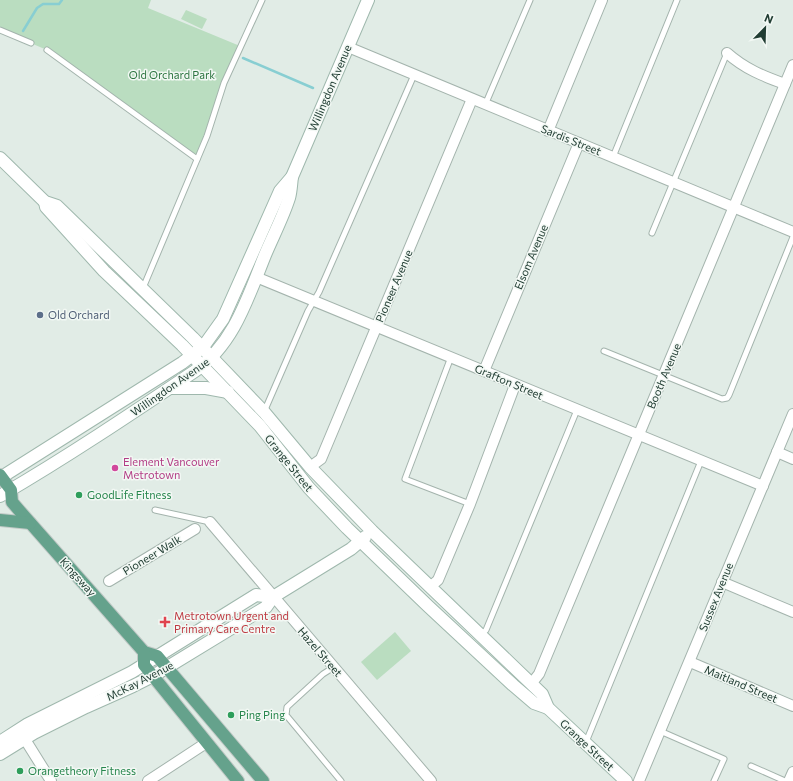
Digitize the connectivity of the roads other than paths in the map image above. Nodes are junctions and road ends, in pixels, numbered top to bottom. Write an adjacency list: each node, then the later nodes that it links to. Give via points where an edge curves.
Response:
1 (262, 0): 20 (lane, via 224,83)
2 (368, 0): 8 (main road, Willingdon Avenue)
3 (530, 0): 15 (lane)
4 (602, 0): 16 (street)
5 (677, 0): 18 (lane)
6 (0, 30): 7 (lane)
7 (31, 44)
8 (348, 47): 12 (street, Sardis Street); 21 (main road, Willingdon Avenue)
9 (47, 50): 20 (lane)
10 (727, 53): 13 (street, via 745,67); 22 (lane)
11 (793, 66): 13 (street, Booth Avenue)
12 (414, 75): 14 (street, Sardis Street); 30 (lane)
13 (785, 84): 24 (street, Booth Avenue)
14 (472, 99): 15 (street, Sardis Street); 31 (street, Pioneer Avenue)
15 (485, 105): 16 (street, Sardis Street)
16 (548, 131): 17 (street, Sardis Street)
17 (578, 143): 18 (street, Sardis Street); 38 (street, Elsom Avenue)
18 (613, 157): 22 (street, Sardis Street)
19 (0, 158): 23 (main road, Grange Street)
20 (197, 159): 29 (lane)
21 (292, 177): 28 (main road, Willingdon Avenue, via 289,197); 32 (main road, Willingdon Avenue, via 280,191 223,319)
22 (673, 182): 24 (street, Sardis Street); 26 (lane)
23 (45, 202): 29 (main road, Grange Street, via 57,206); 34 (main road, Grange Street, via 46,208 104,271)
24 (733, 207): 25 (street, Sardis Street); 39 (street, Booth Avenue)
25 (793, 232)
26 (652, 233)
27 (793, 237): 39 (lane, via 727,398 722,399)
28 (256, 278): 30 (street, Grafton Street); 35 (main road, Willingdon Avenue, via 237,322)
29 (142, 289): 32 (main road, Grange Street)
30 (314, 301): 31 (street, Grafton Street); 44 (lane)
31 (377, 327): 36 (street, Grafton Street); 50 (street, Pioneer Avenue, via 321,459)
32 (202, 347): 34 (main road, Willingdon Avenue); 35 (main road, Grange Street)
33 (604, 351): 39 (lane)
34 (193, 356): 37 (main road, Grange Street); 51 (main road, Willingdon Avenue)
35 (212, 357): 37 (main road, Willingdon Avenue); 44 (main road, Grange Street)
36 (451, 358): 38 (street, Grafton Street); 56 (lane, via 405,479)
37 (203, 366): 41 (main road, Willingdon Avenue); 42 (main road, Grange Street)
38 (484, 371): 40 (street, Grafton Street)
39 (664, 376): 46 (street, Booth Avenue)
40 (515, 385): 43 (street, Grafton Street); 56 (street)
41 (171, 388): 42 (main road, via 206,388); 53 (main road, Willingdon Avenue)
42 (228, 392): 63 (main road, Grange Street, via 260,426 309,488)
43 (577, 410): 46 (street, Grafton Street); 69 (lane, via 486,630)
44 (264, 412): 50 (main road, Grange Street)
45 (793, 414): 47 (street, Sussex Avenue)
46 (638, 436): 49 (street, Grafton Street); 77 (street, Booth Avenue, via 539,674)
47 (777, 452): 48 (street); 52 (street, Sussex Avenue)
48 (793, 459)
49 (701, 461): 52 (street, Grafton Street); 84 (lane)
50 (310, 467): 62 (main road, Grange Street)
51 (1, 476): 53 (main road)
52 (762, 486): 65 (street, Sussex Avenue)
53 (11, 490): 54 (main road, Willingdon Avenue); 55 (main road)
54 (0, 497): 55 (main road)
55 (12, 502): 60 (main road, Kingsway)
56 (470, 504): 66 (street, via 438,580)
57 (155, 510): 59 (lane)
58 (0, 520): 60 (main road)
59 (210, 522): 67 (street, Hazel Street)
60 (30, 523): 70 (main road, Kingsway)
61 (195, 529): 64 (street, Pioneer Walk)
62 (372, 531): 63 (main road, McKay Avenue); 66 (main road, Grange Street)
63 (361, 542): 67 (main road, McKay Avenue); 79 (main road, Grange Street, via 513,685 534,703)
64 (109, 581)
65 (722, 582): 68 (street); 72 (street, Sussex Avenue)
66 (430, 587): 69 (main road, Grange Street)
67 (273, 596): 71 (main road, McKay Avenue, via 256,595); 74 (main road, McKay Avenue, via 266,607); 75 (street, Hazel Street)
68 (793, 612)
69 (481, 635): 77 (main road, Grange Street)
70 (144, 652): 71 (main road); 73 (main road)
71 (157, 656): 73 (main road, McKay Avenue); 74 (main road)
72 (690, 662): 78 (street, Maitland Street); 80 (street, Sussex Avenue)
73 (144, 665): 76 (main road); 81 (main road, McKay Avenue)
74 (167, 667): 76 (main road, McKay Avenue); 91 (main road)
75 (334, 667): 92 (lane, via 287,707 286,715); 93 (street, Hazel Street)
76 (153, 676): 81 (main road, McKay Avenue, via 73,714); 83 (main road)
77 (531, 684): 79 (main road, Grange Street, via 542,694)
78 (793, 706)
79 (548, 708): 84 (main road, Grange Street)
80 (660, 731): 95 (street, Sussex Avenue); 96 (lane, via 724,759)
81 (22, 734): 82 (main road, McKay Avenue); 85 (main road, McKay Avenue); 88 (street)
82 (0, 742)
83 (206, 743): 89 (street); 90 (main road)
84 (585, 743): 94 (main road, Grange Street)
85 (0, 754)
86 (752, 766): 97 (lane)
87 (793, 772): 98 (street)
88 (51, 781)
89 (148, 781)
90 (238, 781)
91 (263, 781)
92 (341, 781)
93 (431, 781)
94 (626, 781)
95 (639, 781)
96 (714, 781)
97 (785, 781)
98 (789, 781)

